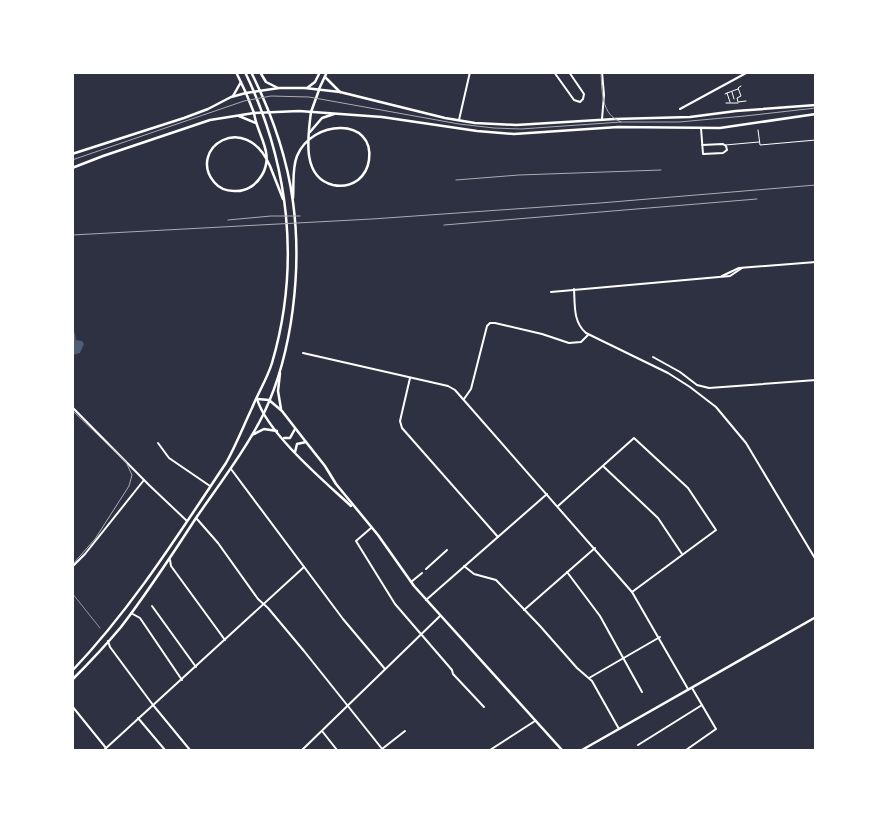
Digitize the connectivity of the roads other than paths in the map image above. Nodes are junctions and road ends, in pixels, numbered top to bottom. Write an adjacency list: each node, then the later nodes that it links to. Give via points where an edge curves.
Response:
1 (236, 72): 13 (street)
2 (244, 72): 48 (street, via 270,132)
3 (251, 72): 47 (street, via 278,137)
4 (260, 72): 15 (street, via 266,82)
5 (320, 72): 16 (street, via 315,82)
6 (327, 72): 12 (street)
7 (470, 72): 36 (street)
8 (554, 72): 9 (street, via 574,100 580,102 584,94)
9 (569, 72)
10 (602, 72): 35 (street)
11 (748, 72): 29 (street)
12 (325, 77): 17 (street); 19 (street)
13 (241, 82): 21 (street); 22 (street)
14 (741, 86): 18 (street)
15 (280, 88): 16 (street); 21 (street)
16 (305, 88): 17 (street)
17 (319, 89): 19 (street); 30 (street)
18 (737, 89): 20 (street); 23 (street, via 740,96)
19 (340, 92): 36 (street, via 414,112)
20 (732, 92): 23 (street); 24 (street, via 726,94)
21 (246, 93): 22 (street); 31 (street)
22 (232, 97): 45 (street, via 184,118)
23 (736, 98): 24 (street); 26 (street)
24 (730, 101): 26 (street); 27 (street)
25 (746, 101): 26 (street)
26 (738, 102)
27 (726, 103)
28 (816, 105): 35 (street, via 736,110 690,117)
29 (680, 109)
30 (311, 112): 31 (street); 32 (street); 40 (street)
31 (254, 113): 34 (street); 37 (street)
32 (334, 114): 38 (street, via 398,118 497,133 538,134 618,127); 40 (street, via 322,118)
33 (816, 114): 38 (street, via 742,126)
34 (239, 116): 37 (street); 46 (street, via 201,123)
35 (602, 119): 36 (street, via 516,125)
36 (459, 120)
37 (256, 123): 48 (street, via 267,153 266,164 261,177 243,191 231,191 214,182 208,171 210,153 215,146 221,140 241,137 252,142 264,154)
38 (701, 128): 43 (street)
39 (758, 130): 42 (street)
40 (309, 133): 47 (street, via 310,162 325,182 339,186 350,184 362,177 368,167 368,149 358,134 341,128 320,132 304,143 297,156)
41 (816, 140): 42 (street, via 760,145)
42 (759, 142): 44 (street)
43 (702, 145): 44 (street); 44 (street, via 703,154 724,152 727,150)
44 (725, 145)
45 (72, 154)
46 (72, 168)
47 (293, 202): 55 (street, via 296,269)
48 (285, 203): 58 (street, via 287,270 283,314 272,364)
49 (816, 262): 50 (street, via 742,268 730,276)
50 (574, 290): 51 (street); 52 (street, via 577,320)
51 (551, 292)
52 (588, 335): 59 (street, via 581,342 569,343 490,323 472,389); 86 (street, via 668,373 716,407 746,443)
53 (303, 353): 56 (street)
54 (654, 357): 57 (street, via 701,387)
55 (280, 367): 60 (street); 62 (street, via 278,391)
56 (410, 378): 59 (street, via 450,387); 81 (street, via 401,426)
57 (816, 380)
58 (257, 399): 60 (street); 63 (street); 74 (street, via 237,443)
59 (464, 399): 75 (street)
60 (269, 400): 62 (street); 63 (street)
61 (72, 407): 73 (street)
62 (282, 411): 64 (street)
63 (263, 414): 65 (street); 66 (street)
64 (295, 428): 67 (street, via 290,438); 68 (street)
65 (277, 432): 66 (street, via 264,429); 67 (street)
66 (250, 436): 72 (street)
67 (282, 437): 70 (street)
68 (306, 442): 70 (street, via 298,443); 77 (street)
69 (158, 443): 74 (street, via 169,458)
70 (295, 452): 77 (street)
71 (604, 466): 76 (street); 84 (street, via 658,518); 84 (street, via 634,438 688,488 716,530)
72 (230, 468): 78 (street); 89 (street)
73 (144, 480): 79 (street); 88 (street)
74 (210, 486): 79 (street)
75 (547, 494): 76 (street); 81 (street)
76 (558, 506): 82 (street)
77 (357, 510): 80 (street)
78 (196, 518): 85 (street); 97 (street)
79 (187, 521): 111 (street, via 131,603)
80 (372, 527): 93 (street); 104 (street, via 356,541 395,604)
81 (498, 537): 87 (street)
82 (594, 548): 92 (street); 94 (street)
83 (447, 550): 90 (street)
84 (682, 554): 94 (street)
85 (170, 558): 100 (street); 106 (street, via 171,566)
86 (816, 560)
87 (464, 566): 96 (street); 99 (street, via 474,574 496,580)
88 (72, 567)
89 (304, 567): 97 (street); 110 (street)
90 (426, 569)
91 (422, 572): 93 (street)
92 (567, 572): 99 (street); 108 (street, via 600,616)
93 (411, 582): 96 (street)
94 (632, 592): 105 (street)
95 (72, 593): 103 (lane)
96 (426, 600): 101 (street)
97 (263, 604): 106 (street); 118 (street)
98 (152, 606): 109 (street)
99 (524, 610): 112 (street)
100 (131, 613): 107 (street); 114 (street, via 140,618)
101 (440, 616): 104 (street); 123 (street)
102 (816, 617): 115 (street)
103 (100, 628)
104 (422, 633): 110 (street); 121 (street, via 453,674)
105 (660, 637): 108 (street); 115 (street)
106 (225, 640): 109 (street)
107 (108, 641): 113 (street); 117 (street)
108 (623, 658): 112 (street); 116 (street)
109 (196, 667): 114 (street)
110 (385, 669): 118 (street)
111 (72, 671)
112 (589, 678): 124 (street)
113 (72, 680)
114 (182, 680): 117 (street)
115 (690, 689): 119 (street); 124 (street)
116 (642, 692)
117 (153, 705): 122 (street); 130 (street)
118 (349, 705): 125 (street); 133 (street)
119 (702, 705): 127 (street); 137 (street, via 716,729)
120 (72, 706): 128 (street)
121 (484, 707)
122 (138, 718): 128 (street); 129 (street)
123 (535, 721): 134 (street); 135 (street)
124 (619, 729): 136 (street)
125 (322, 731): 131 (street); 132 (street)
126 (405, 731): 133 (street)
127 (638, 745)
128 (105, 749)
129 (165, 750)
130 (190, 750)
131 (302, 750)
132 (337, 750)
133 (382, 750)
134 (490, 750)
135 (562, 750)
136 (582, 750)
137 (686, 750)

